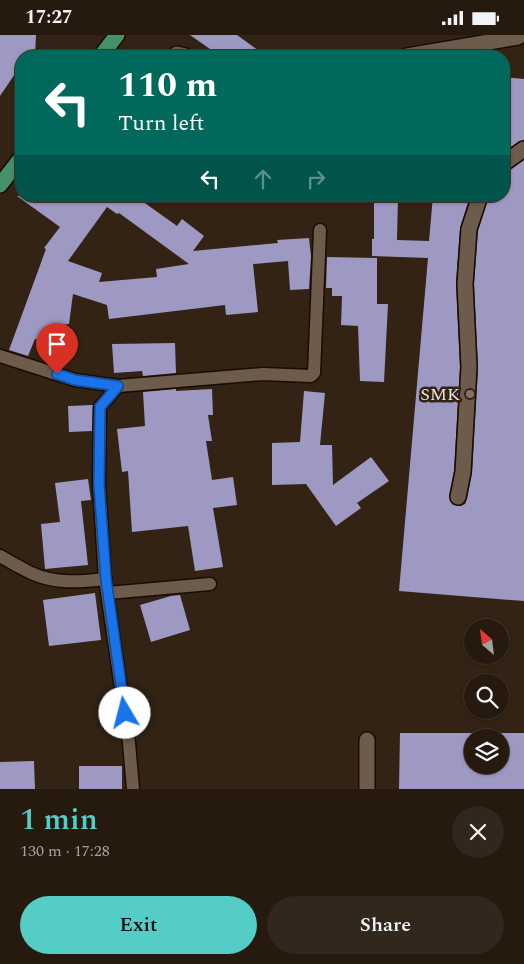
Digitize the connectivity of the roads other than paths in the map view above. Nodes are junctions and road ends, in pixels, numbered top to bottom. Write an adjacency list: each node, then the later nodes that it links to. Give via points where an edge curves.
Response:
1 (117, 35): 3 (main road)
2 (520, 35): 4 (street)
3 (106, 50)
4 (442, 50)
5 (524, 149): 6 (street)
6 (510, 159)
7 (15, 166): 8 (main road)
8 (0, 185)
9 (478, 202): 13 (street, via 469,229 465,284 469,367 463,472)
10 (320, 230): 12 (lane, via 314,373 311,376 263,374)
11 (0, 356): 12 (lane, via 75,380)
12 (118, 386): 15 (lane, via 100,407 99,485)
13 (458, 497)
14 (0, 556): 15 (lane, via 33,574 58,581)
15 (106, 579): 17 (lane)
16 (210, 584): 17 (lane)
17 (108, 593): 19 (lane)
18 (367, 740): 20 (street)
19 (133, 789)
20 (367, 789)

